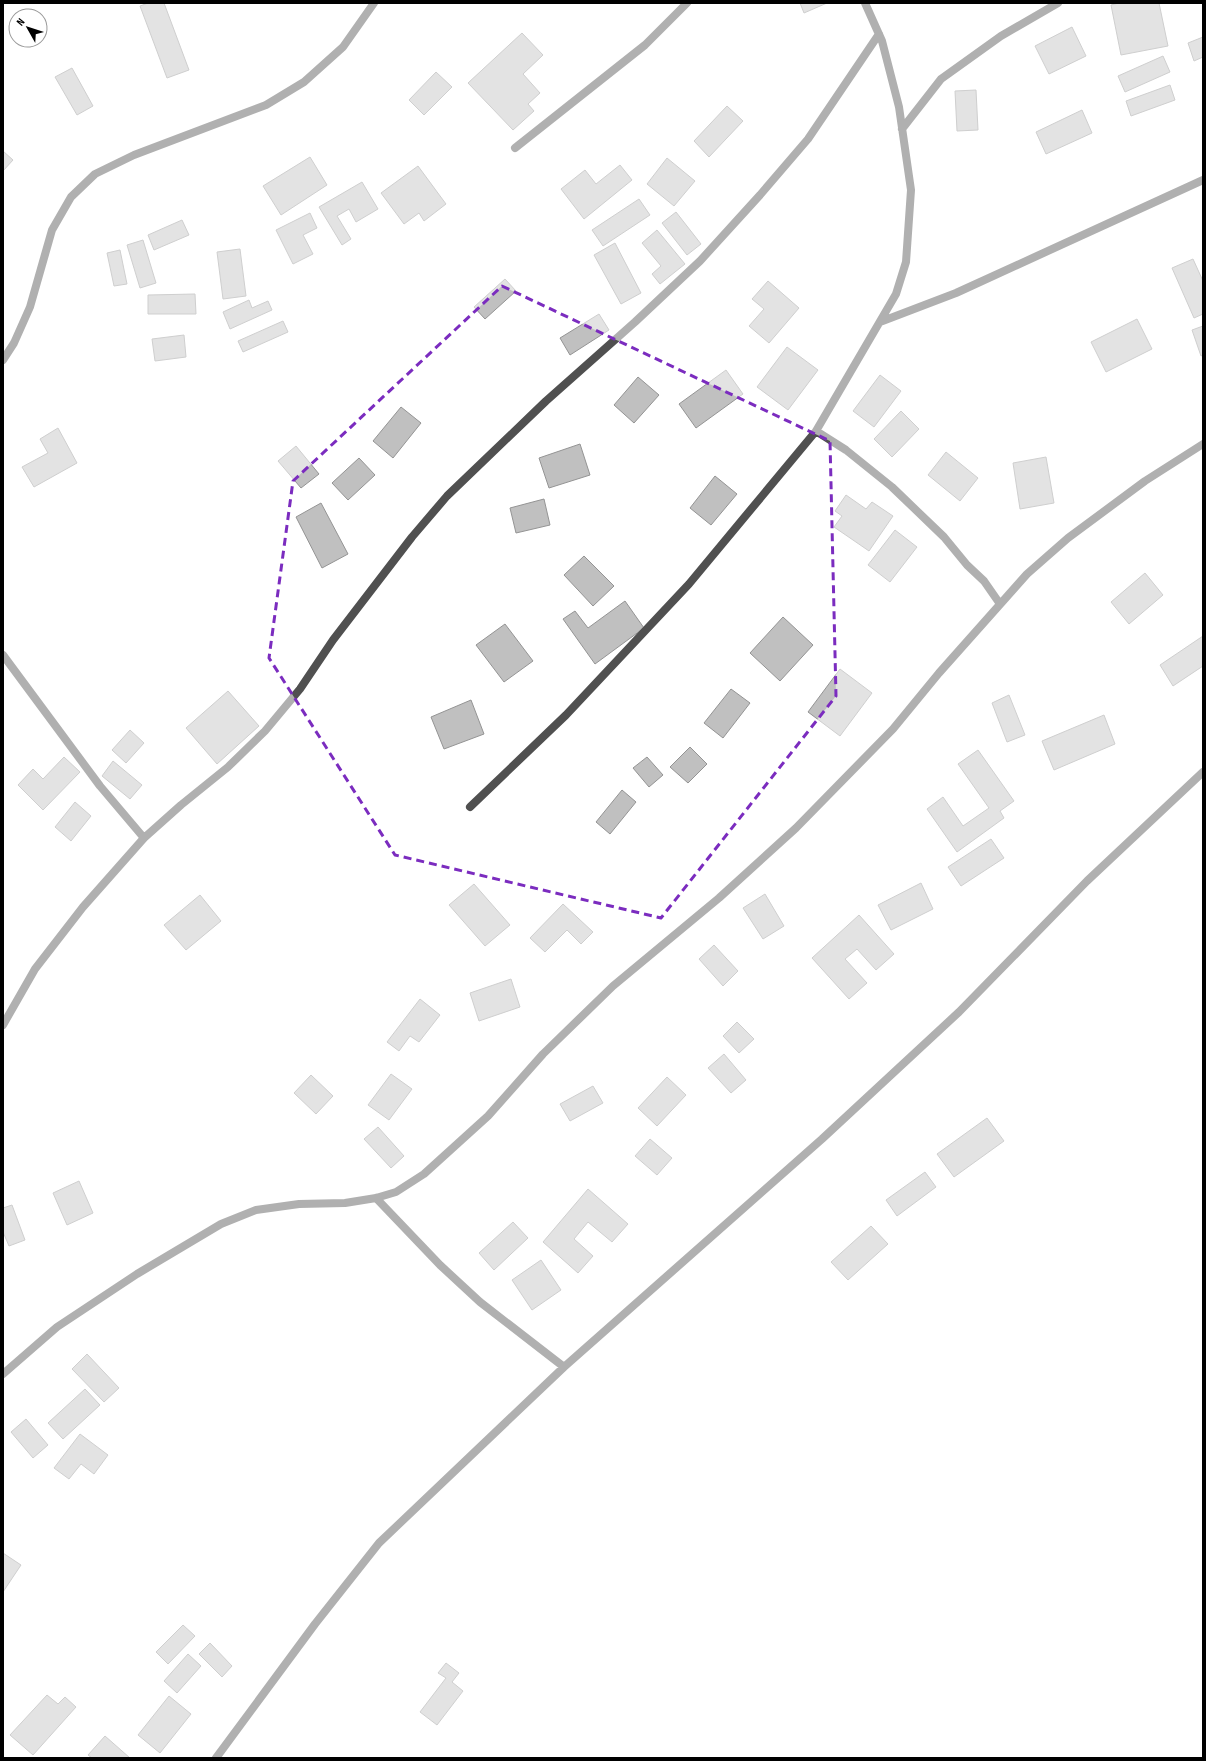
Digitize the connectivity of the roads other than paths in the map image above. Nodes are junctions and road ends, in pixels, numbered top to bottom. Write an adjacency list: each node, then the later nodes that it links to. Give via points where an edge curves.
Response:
1 (374, 3): 10 (street, via 343,47 304,82 266,105 134,156 95,174 80,188 71,197 52,230 30,307 14,344)
2 (687, 3): 7 (street, via 645,45)
3 (865, 3): 5 (street)
4 (1058, 3): 6 (street, via 1001,36 941,79)
5 (879, 34): 6 (street); 17 (street, via 808,139 760,195 689,271 546,401 447,496 407,543 333,640 300,689 265,731 228,768)
6 (902, 129): 9 (street, via 911,190 906,262 896,294)
7 (515, 148)
8 (1203, 180): 9 (street, via 956,293)
9 (880, 322): 11 (street)
10 (3, 360)
11 (816, 431): 13 (street, via 846,450 892,487 944,537 984,581); 16 (street, via 689,584 566,715)
12 (1203, 444): 13 (street, via 1145,481 1068,538 1027,574)
13 (1000, 604): 19 (street, via 893,729 796,828 719,898 613,986 543,1054 488,1116 424,1174 396,1192)
14 (3, 655): 17 (street, via 100,786)
15 (1203, 772): 20 (street, via 1087,881 960,1012 822,1139)
16 (470, 807)
17 (144, 838): 18 (street, via 83,907 35,969)
18 (3, 1025)
19 (376, 1198): 20 (street, via 440,1265 480,1302); 21 (street, via 256,1210 221,1224 137,1274 57,1327)
20 (564, 1367): 22 (street, via 380,1543 315,1624)
21 (3, 1374)
22 (216, 1758)

